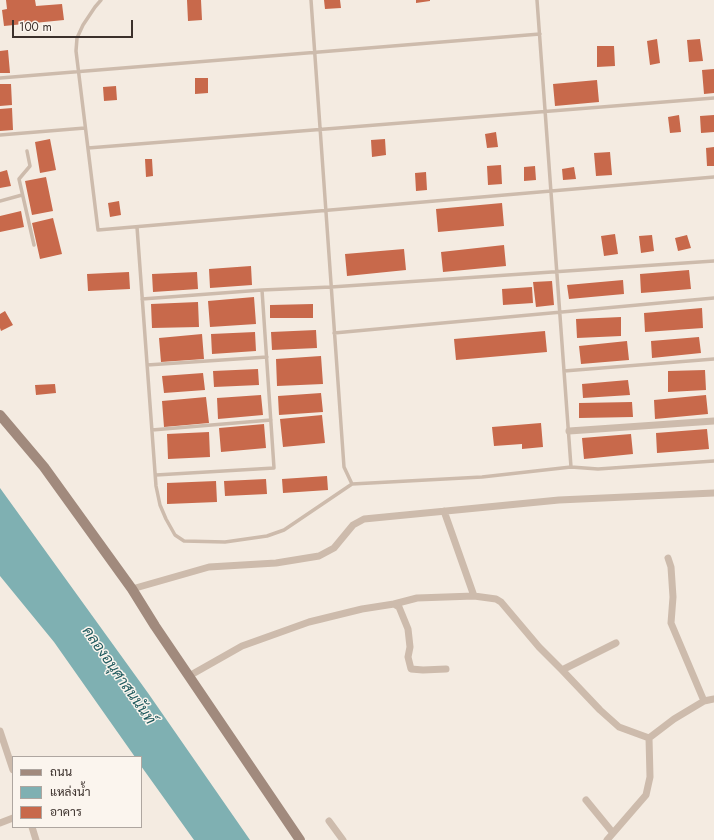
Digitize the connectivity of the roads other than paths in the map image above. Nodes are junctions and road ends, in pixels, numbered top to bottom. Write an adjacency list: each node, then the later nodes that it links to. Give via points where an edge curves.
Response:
1 (101, 0): 6 (lane, via 83,25 78,38)
2 (312, 0): 5 (lane)
3 (538, 0): 4 (lane)
4 (540, 34): 5 (lane); 9 (lane)
5 (315, 53): 6 (lane); 11 (lane)
6 (78, 72): 7 (lane); 10 (lane)
7 (0, 78)
8 (714, 98): 9 (lane)
9 (546, 111): 11 (lane); 16 (lane)
10 (85, 128): 12 (lane); 13 (lane)
11 (320, 130): 13 (lane); 19 (lane)
12 (0, 135)
13 (88, 148): 20 (lane, via 98,230)
14 (28, 151): 17 (lane, via 30,166 19,179)
15 (714, 177): 16 (lane)
16 (551, 191): 19 (lane); 23 (lane)
17 (22, 195): 18 (lane); 21 (lane)
18 (0, 201)
19 (326, 211): 20 (lane); 24 (lane)
20 (137, 226): 27 (lane)
21 (34, 246)
22 (714, 261): 23 (lane)
23 (557, 273): 24 (lane); 28 (lane)
24 (331, 287): 25 (lane); 29 (lane)
25 (262, 290): 27 (lane); 30 (lane)
26 (714, 298): 28 (lane)
27 (142, 300): 32 (lane)
28 (560, 312): 29 (lane); 33 (lane)
29 (334, 332): 42 (lane, via 344,468)
30 (267, 357): 32 (lane); 35 (lane)
31 (714, 359): 33 (lane)
32 (147, 365): 37 (lane)
33 (564, 371): 38 (lane)
34 (0, 415): 46 (main road, via 44,467)
35 (271, 420): 37 (lane); 41 (lane, via 274,468)
36 (714, 421): 38 (street)
37 (152, 430): 41 (lane)
38 (569, 431): 40 (lane)
39 (714, 461): 40 (lane, via 598,469)
40 (571, 467): 42 (lane, via 482,477)
41 (156, 475): 42 (lane, via 160,505 175,535 184,541 201,542 225,542 267,536 284,530)
42 (352, 484)
43 (714, 493): 44 (street, via 558,500)
44 (444, 511): 46 (street, via 364,519 353,525 334,548 319,556 276,563 209,567); 47 (street)
45 (668, 558): 54 (street, via 671,567 671,623)
46 (132, 589): 52 (main road)
47 (474, 596): 48 (street, via 417,598); 51 (street, via 501,602 539,648)
48 (394, 604): 50 (street, via 399,607 408,629 408,657 411,668); 52 (street, via 362,608 308,622 242,646)
49 (616, 643): 51 (street)
50 (446, 669)
51 (562, 670): 56 (street, via 619,727)
52 (189, 676): 65 (main road)
53 (714, 699): 54 (street)
54 (704, 701): 56 (street)
55 (0, 731): 57 (street)
56 (649, 738): 63 (street, via 650,777 646,796)
57 (12, 767)
58 (586, 800): 63 (street)
59 (12, 818): 61 (street)
60 (330, 821): 66 (street)
61 (0, 823)
62 (32, 828): 64 (street)
63 (613, 833): 67 (street)
64 (36, 840)
65 (300, 840)
66 (343, 840)
67 (607, 840)

